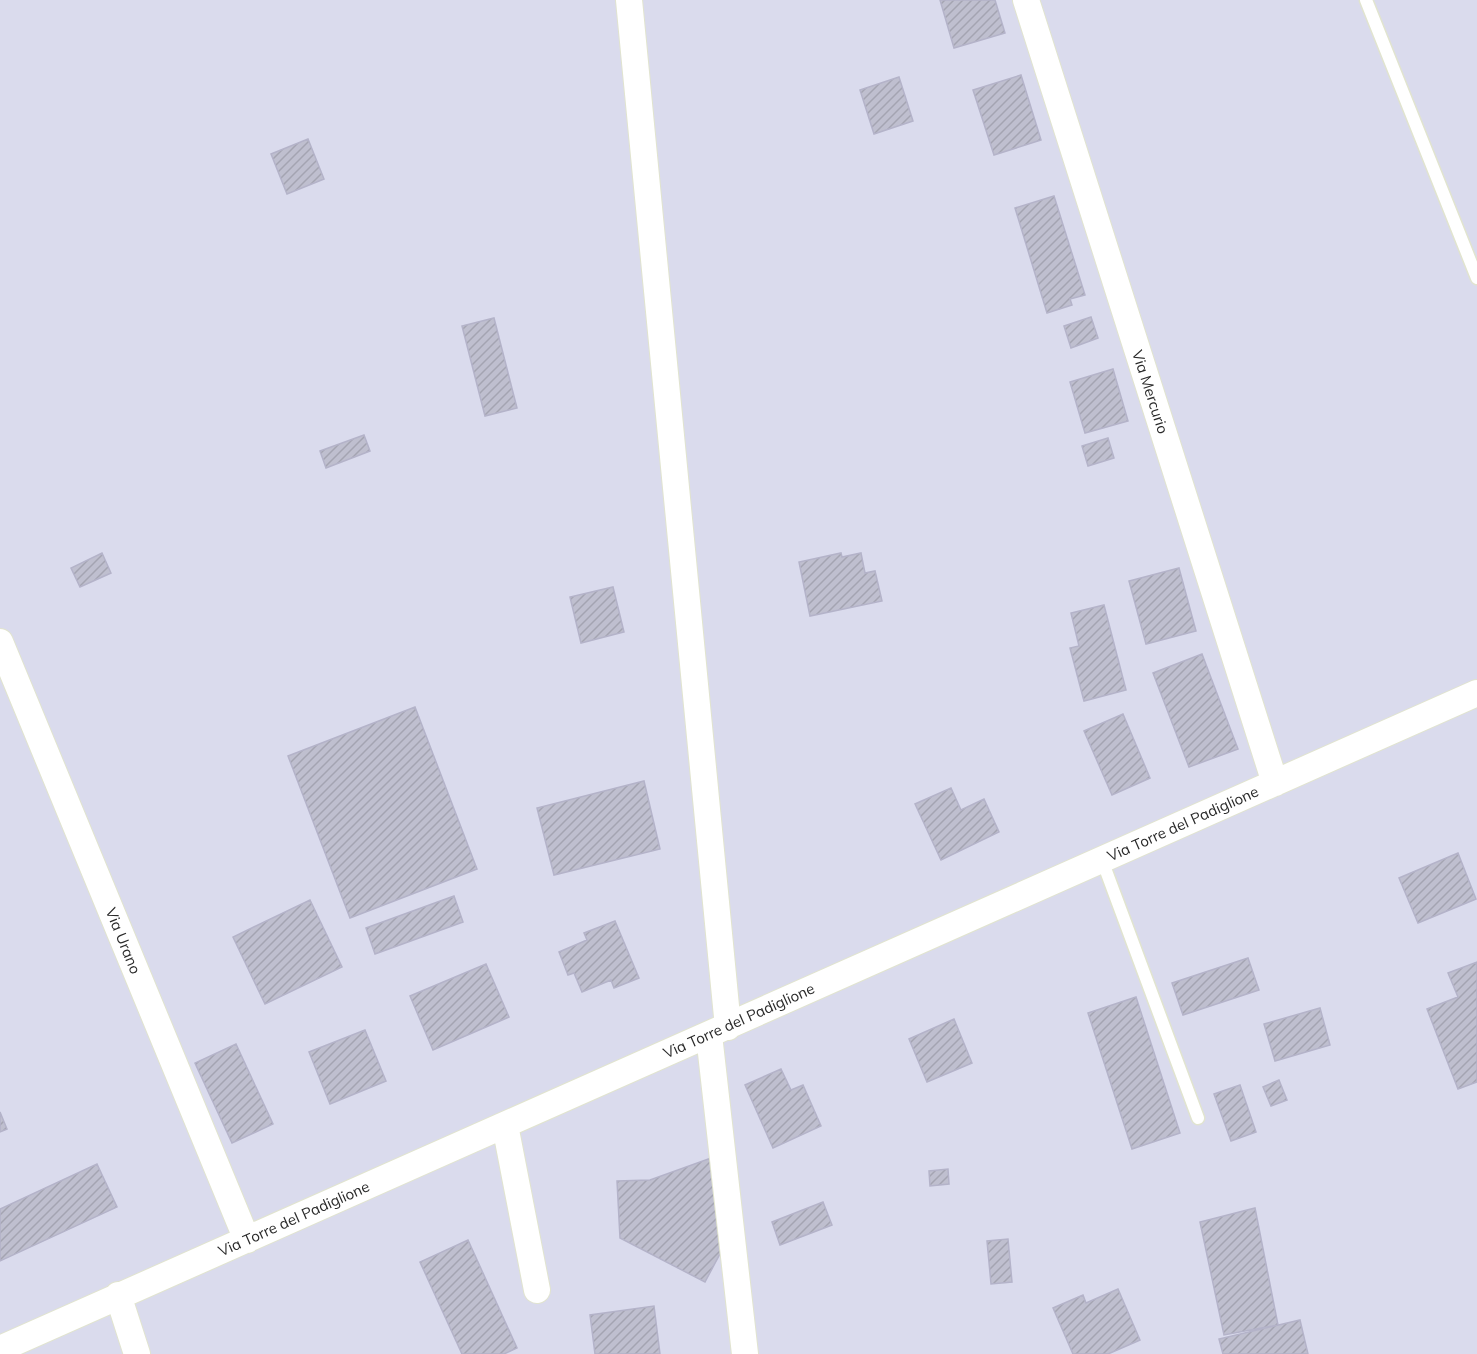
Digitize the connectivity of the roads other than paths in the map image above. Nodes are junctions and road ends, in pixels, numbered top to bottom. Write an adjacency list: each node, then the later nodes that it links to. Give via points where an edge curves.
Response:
1 (629, 0): 9 (street)
2 (1026, 0): 7 (street, Via Mercurio)
3 (1366, 0): 4 (lane)
4 (1477, 278)
5 (0, 642): 12 (street, Via Urano)
6 (1477, 693): 7 (street, Via Torre del Padiglione)
7 (1275, 783): 8 (street, Via Torre del Padiglione)
8 (1102, 860): 9 (street, Via Torre del Padiglione); 10 (lane)
9 (718, 1031): 11 (street, Via Torre del Padiglione); 17 (street)
10 (1198, 1118)
11 (505, 1125): 12 (street, Via Torre del Padiglione); 13 (street)
12 (247, 1240): 14 (street, Via Torre del Padiglione)
13 (537, 1290)
14 (118, 1295): 15 (street, Via Torre del Padiglione); 16 (street)
15 (0, 1349)
16 (137, 1354)
17 (745, 1354)

